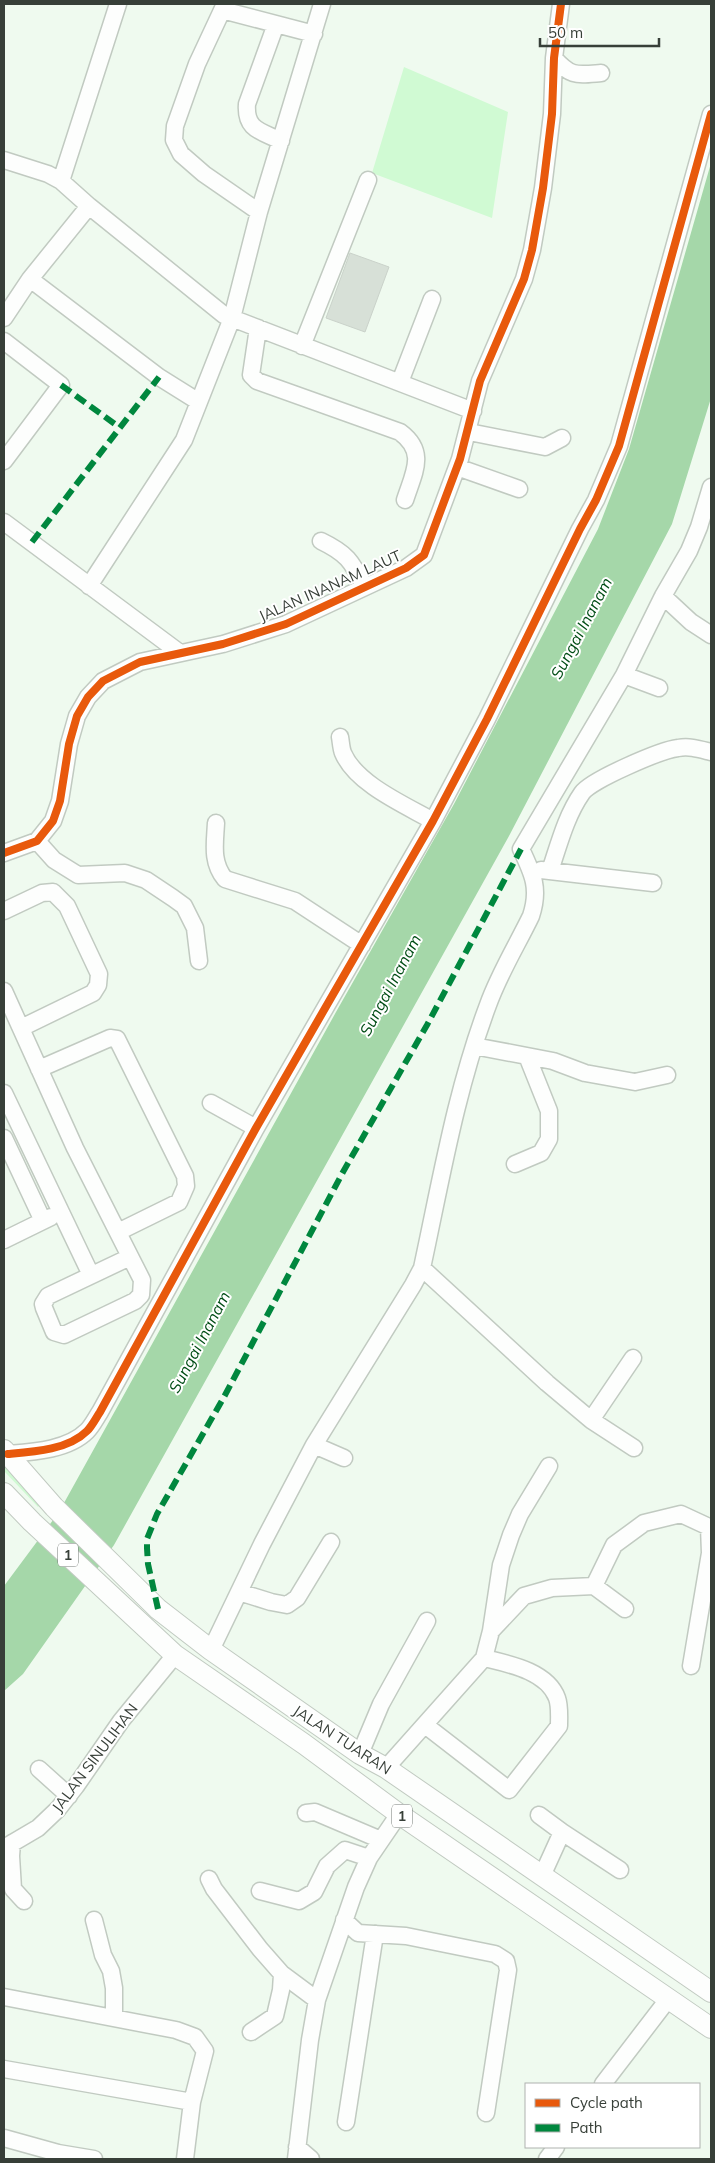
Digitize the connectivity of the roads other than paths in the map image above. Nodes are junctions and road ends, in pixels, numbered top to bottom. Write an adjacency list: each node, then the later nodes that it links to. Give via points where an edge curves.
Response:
1 (118, 4): 13 (street)
2 (322, 4): 6 (street)
3 (562, 4): 7 (street, JALAN INANAM LAUT)
4 (223, 7): 5 (street); 15 (street, via 197,64 175,126 174,140 181,154 204,174)
5 (276, 24): 6 (street); 10 (street, via 246,113 252,126)
6 (314, 34): 10 (street)
7 (554, 58): 8 (street, via 564,70 574,75); 25 (street, JALAN INANAM LAUT, via 552,114 532,250 524,279 480,381)
8 (601, 73)
9 (711, 114): 44 (street, via 619,446 596,500 488,719)
10 (281, 142): 15 (street)
11 (4, 160): 13 (street)
12 (368, 180): 22 (street)
13 (61, 181): 14 (street)
14 (89, 206): 16 (street); 19 (street, via 224,315)
15 (259, 212): 19 (street)
16 (30, 279): 18 (street); 24 (street, via 159,377)
17 (432, 299): 23 (street)
18 (4, 318)
19 (232, 318): 20 (street); 24 (street)
20 (258, 328): 22 (street); 32 (street, via 251,375 257,381 400,432 410,440 417,456)
21 (4, 341): 28 (street, via 61,385)
22 (302, 346): 23 (street)
23 (400, 382): 25 (street)
24 (199, 402): 35 (street, via 184,440)
25 (473, 411): 26 (street, JALAN INANAM LAUT)
26 (468, 432): 27 (street, via 545,447); 29 (street, JALAN INANAM LAUT)
27 (562, 438)
28 (4, 461)
29 (457, 467): 31 (street); 36 (street, JALAN INANAM LAUT, via 424,555 406,568)
30 (711, 487): 37 (street, via 689,552)
31 (519, 489)
32 (405, 500)
33 (4, 522): 35 (street)
34 (321, 541): 36 (street, via 341,551 356,569)
35 (88, 586): 39 (street)
36 (364, 586): 39 (street, JALAN INANAM LAUT, via 286,624 223,644)
37 (663, 596): 38 (street, via 691,622); 40 (street)
38 (711, 635)
39 (180, 653): 46 (street, JALAN INANAM LAUT, via 127,668 103,681 88,697 77,716 69,744 60,801 53,821)
40 (624, 675): 41 (street); 48 (street, via 521,849)
41 (659, 688)
42 (340, 738): 44 (street, via 351,766 367,782)
43 (711, 752): 49 (street, via 694,747 676,748 645,759 583,791 568,819)
44 (433, 821): 52 (street)
45 (216, 823): 52 (street, via 214,860 225,879 295,901)
46 (37, 841): 47 (street); 53 (street, via 54,860 78,875 125,873 146,880 184,906 195,928)
47 (4, 853)
48 (530, 868): 49 (street); 56 (street, via 536,902 488,1003)
49 (550, 871): 50 (street)
50 (653, 883)
51 (4, 911): 55 (street, via 42,893 53,892 67,906 99,974 93,993)
52 (362, 945): 62 (street)
53 (199, 961)
54 (4, 991): 55 (street)
55 (20, 1028): 58 (street)
56 (474, 1046): 57 (street); 70 (street, via 450,1136)
57 (527, 1056): 59 (street, via 635,1082); 64 (street, via 549,1111 549,1139 541,1153)
58 (39, 1069): 67 (street); 67 (street, via 110,1038 117,1039 185,1176 186,1186 179,1202)
59 (667, 1075)
60 (4, 1093): 65 (street)
61 (211, 1103): 62 (street)
62 (256, 1128): 76 (street, via 88,1430 76,1440 39,1451)
63 (4, 1138): 66 (street)
64 (515, 1164)
65 (61, 1212): 66 (street); 71 (street)
66 (43, 1221): 68 (street)
67 (118, 1232): 69 (street)
68 (4, 1240)
69 (130, 1256): 71 (street); 71 (street, via 142,1280 139,1298 64,1335 56,1334 44,1308 45,1300)
70 (422, 1268): 73 (street); 74 (street)
71 (91, 1275)
72 (633, 1358): 73 (street)
73 (591, 1420): 75 (street)
74 (314, 1445): 77 (street); 82 (street)
75 (634, 1448)
76 (6, 1452): 86 (main road, JALAN TUARAN / 1, via 54,1506 158,1609)
77 (344, 1458)
78 (549, 1466): 85 (street, via 511,1535 501,1565)
79 (4, 1492): 87 (main road, JALAN TUARAN / 1)
80 (331, 1542): 82 (street, via 297,1598 287,1605)
81 (594, 1586): 83 (street); 85 (street, via 552,1588 524,1596); 89 (street, via 614,1545 644,1523 681,1514 709,1526 710,1553)
82 (239, 1592): 86 (street)
83 (625, 1609)
84 (427, 1621): 91 (street, via 381,1704)
85 (491, 1631): 88 (street)
86 (211, 1650): 91 (main road, JALAN TUARAN / 1)
87 (175, 1655): 94 (street, JALAN SINULIHAN, via 121,1721); 96 (main road, JALAN TUARAN / 1)
88 (484, 1658): 90 (street); 90 (street, via 542,1678 557,1698 560,1726 509,1790)
89 (691, 1666)
90 (425, 1725): 92 (street)
91 (360, 1754): 92 (main road, JALAN TUARAN / 1)
92 (386, 1768): 103 (main road, JALAN TUARAN / 1)
93 (39, 1769): 94 (street)
94 (69, 1796): 100 (street, JALAN SINULIHAN, via 38,1828)
95 (306, 1813): 99 (street, via 315,1812)
96 (399, 1814): 99 (street); 110 (main road, JALAN TUARAN / 1)
97 (538, 1815): 98 (street)
98 (562, 1832): 102 (street); 103 (street)
99 (381, 1840): 101 (street)
100 (8, 1846): 106 (street, via 13,1889)
101 (369, 1858): 105 (street, via 345,1850 327,1866 314,1892 299,1901); 108 (street)
102 (620, 1870)
103 (542, 1876): 110 (main road, via 541,1896 570,1916); 112 (main road, JALAN TUARAN / 1)
104 (209, 1879): 111 (street)
105 (260, 1891)
106 (24, 1901)
107 (94, 1920): 116 (street, via 111,1971)
108 (344, 1920): 109 (street, via 358,1933); 115 (street)
109 (375, 1934): 122 (street, via 406,1936 495,1954 506,1960 508,1970); 123 (street)
110 (583, 1940): 114 (main road, JALAN TUARAN / 1)
111 (282, 1974): 115 (street); 118 (street, via 275,2016)
112 (711, 1992)
113 (4, 1997): 116 (street)
114 (669, 1998): 117 (main road, JALAN TUARAN / 1); 120 (street)
115 (317, 2000): 126 (street)
116 (114, 2018): 121 (street, via 195,2037 205,2051)
117 (711, 2028)
118 (251, 2032)
119 (4, 2069): 121 (street)
120 (604, 2083)
121 (192, 2102): 128 (street)
122 (486, 2113)
123 (346, 2122)
124 (4, 2138): 127 (street)
125 (555, 2148): 130 (street)
126 (296, 2153): 129 (street)
127 (94, 2159)
128 (185, 2159)
129 (311, 2159)
130 (547, 2159)

